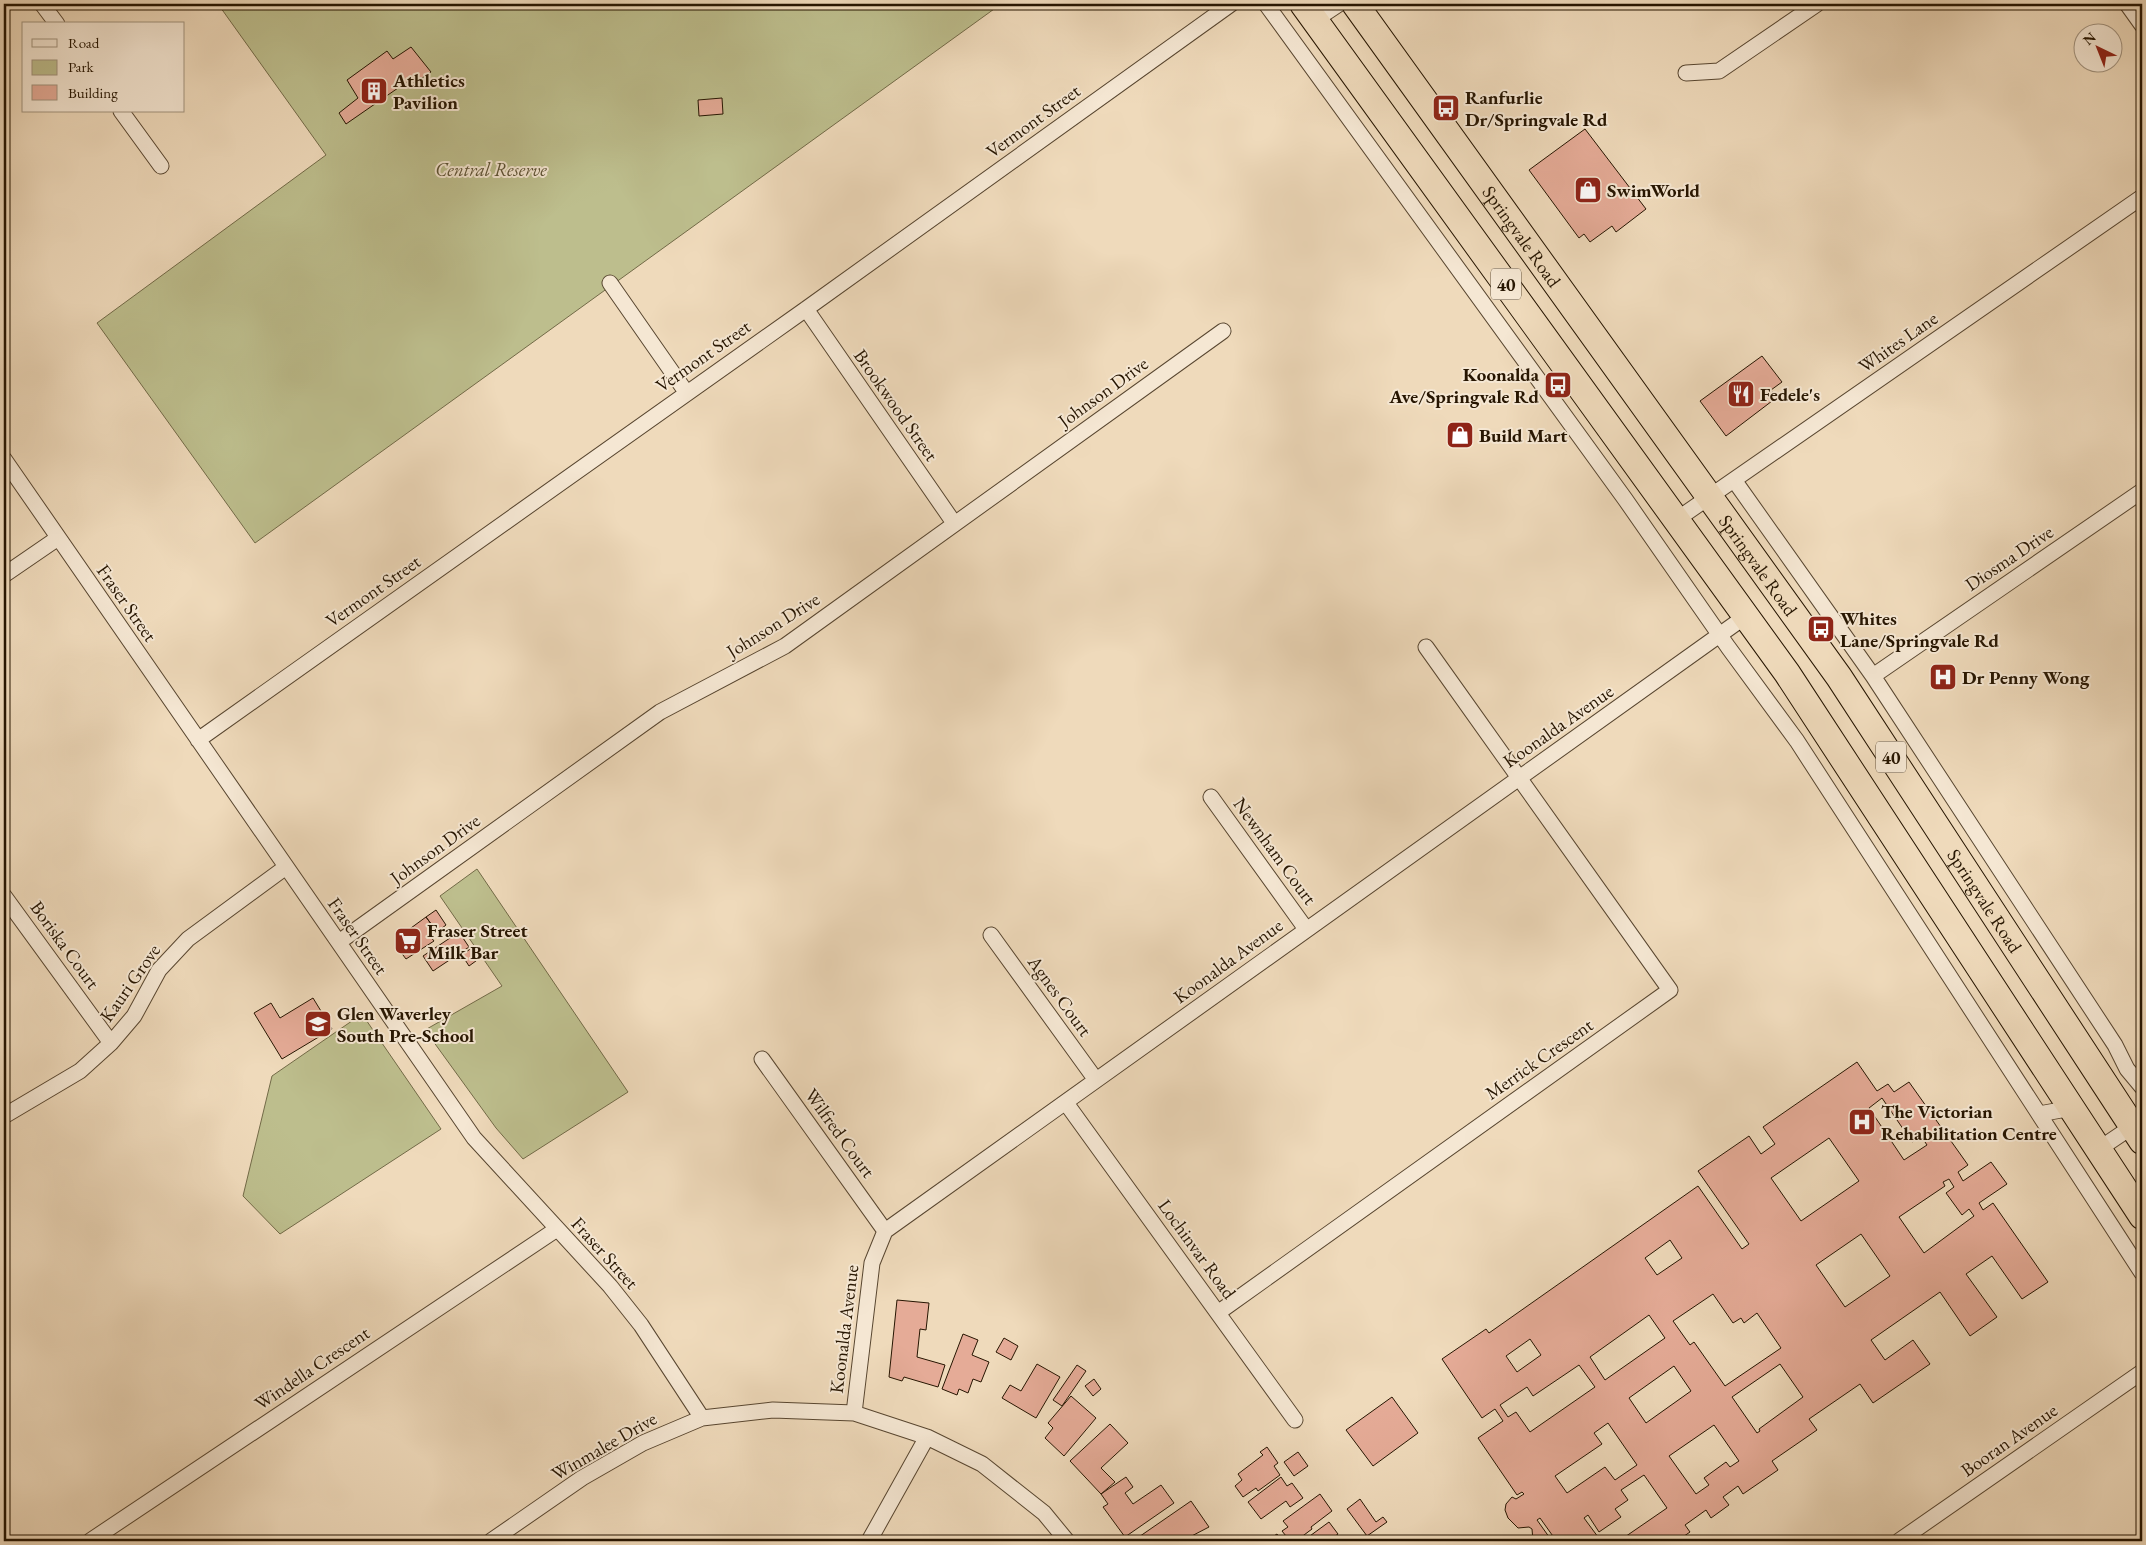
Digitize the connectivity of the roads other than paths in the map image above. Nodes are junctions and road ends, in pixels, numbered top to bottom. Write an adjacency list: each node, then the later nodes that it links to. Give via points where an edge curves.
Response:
1 (42, 4): 9 (street)
2 (1230, 4): 16 (street, Vermont Street)
3 (1266, 4): 28 (street)
4 (1339, 4): 8 (street)
5 (1354, 4): 22 (highway, Springvale Road / 40)
6 (1817, 4): 11 (street, via 1720,71)
7 (2127, 4): 10 (street)
8 (1309, 12): 23 (highway, 40)
9 (56, 22)
10 (2142, 25)
11 (1686, 73)
12 (122, 112): 13 (street)
13 (161, 166)
14 (2142, 197): 20 (street, Whites Lane)
15 (610, 283): 18 (street)
16 (806, 309): 18 (street, Vermont Street); 24 (street, Brookwood Street)
17 (1222, 331): 24 (street, Johnson Drive)
18 (686, 392): 31 (street, Vermont Street)
19 (4, 459): 25 (street, Fraser Street)
20 (1734, 480): 22 (street, Whites Lane); 30 (street, Springvale Road)
21 (2142, 491): 30 (street, Diosma Drive)
22 (1709, 497): 23 (street, Whites Lane); 47 (highway, Springvale Road / 40, via 1849,693)
23 (1676, 520): 27 (highway, 40)
24 (954, 523): 38 (street, Johnson Drive, via 785,646 660,712)
25 (58, 538): 26 (street); 31 (street, Fraser Street)
26 (4, 575)
27 (1746, 616): 28 (street, Koonalda Avenue); 44 (highway, 40, via 1824,728)
28 (1719, 635): 32 (street, Koonalda Avenue); 45 (street, via 1815,768)
29 (1426, 647): 32 (street)
30 (1873, 676): 42 (street, Springvale Road, via 2115,1045 2127,1069)
31 (198, 740): 34 (street, Fraser Street)
32 (1520, 777): 36 (street, Koonalda Avenue); 53 (street, Merrick Crescent, via 1670,990)
33 (1211, 797): 36 (street, Newnham Court)
34 (286, 867): 38 (street, Fraser Street); 39 (street, Kauri Grove, via 188,939 159,970 134,1016)
35 (4, 896): 39 (street, Boriska Court)
36 (1306, 929): 41 (street, Koonalda Avenue)
37 (991, 935): 41 (street, Agnes Court)
38 (339, 942): 50 (street, Fraser Street, via 474,1138)
39 (111, 1043): 46 (street, Kauri Grove, via 80,1071)
40 (762, 1059): 51 (street, Wilfred Court)
41 (1096, 1080): 43 (street, Koonalda Avenue)
42 (2142, 1087)
43 (1066, 1102): 51 (street, Koonalda Avenue); 53 (street, Lochinvar Road)
44 (2072, 1108): 45 (street); 48 (highway, 40)
45 (2039, 1114): 52 (street)
46 (4, 1116)
47 (2139, 1129): 48 (street)
48 (2099, 1150): 49 (highway, 40)
49 (2142, 1216)
50 (557, 1229): 56 (street, Fraser Street, via 641,1325); 59 (street, Windella Crescent)
51 (885, 1231): 55 (street, Koonalda Avenue, via 872,1264)
52 (2142, 1273)
53 (1219, 1312): 57 (street, Lochinvar Road)
54 (2142, 1372): 63 (street, Booran Avenue)
55 (854, 1413): 56 (street, Winmalee Drive, via 772,1410); 58 (street, Winmalee Drive)
56 (702, 1418): 60 (street, Winmalee Drive, via 642,1443 582,1478)
57 (1295, 1420)
58 (927, 1437): 61 (street); 62 (street, Winmalee Drive, via 982,1464 1044,1512)
59 (90, 1541)
60 (490, 1541)
61 (869, 1541)
62 (1067, 1541)
63 (1899, 1541)

